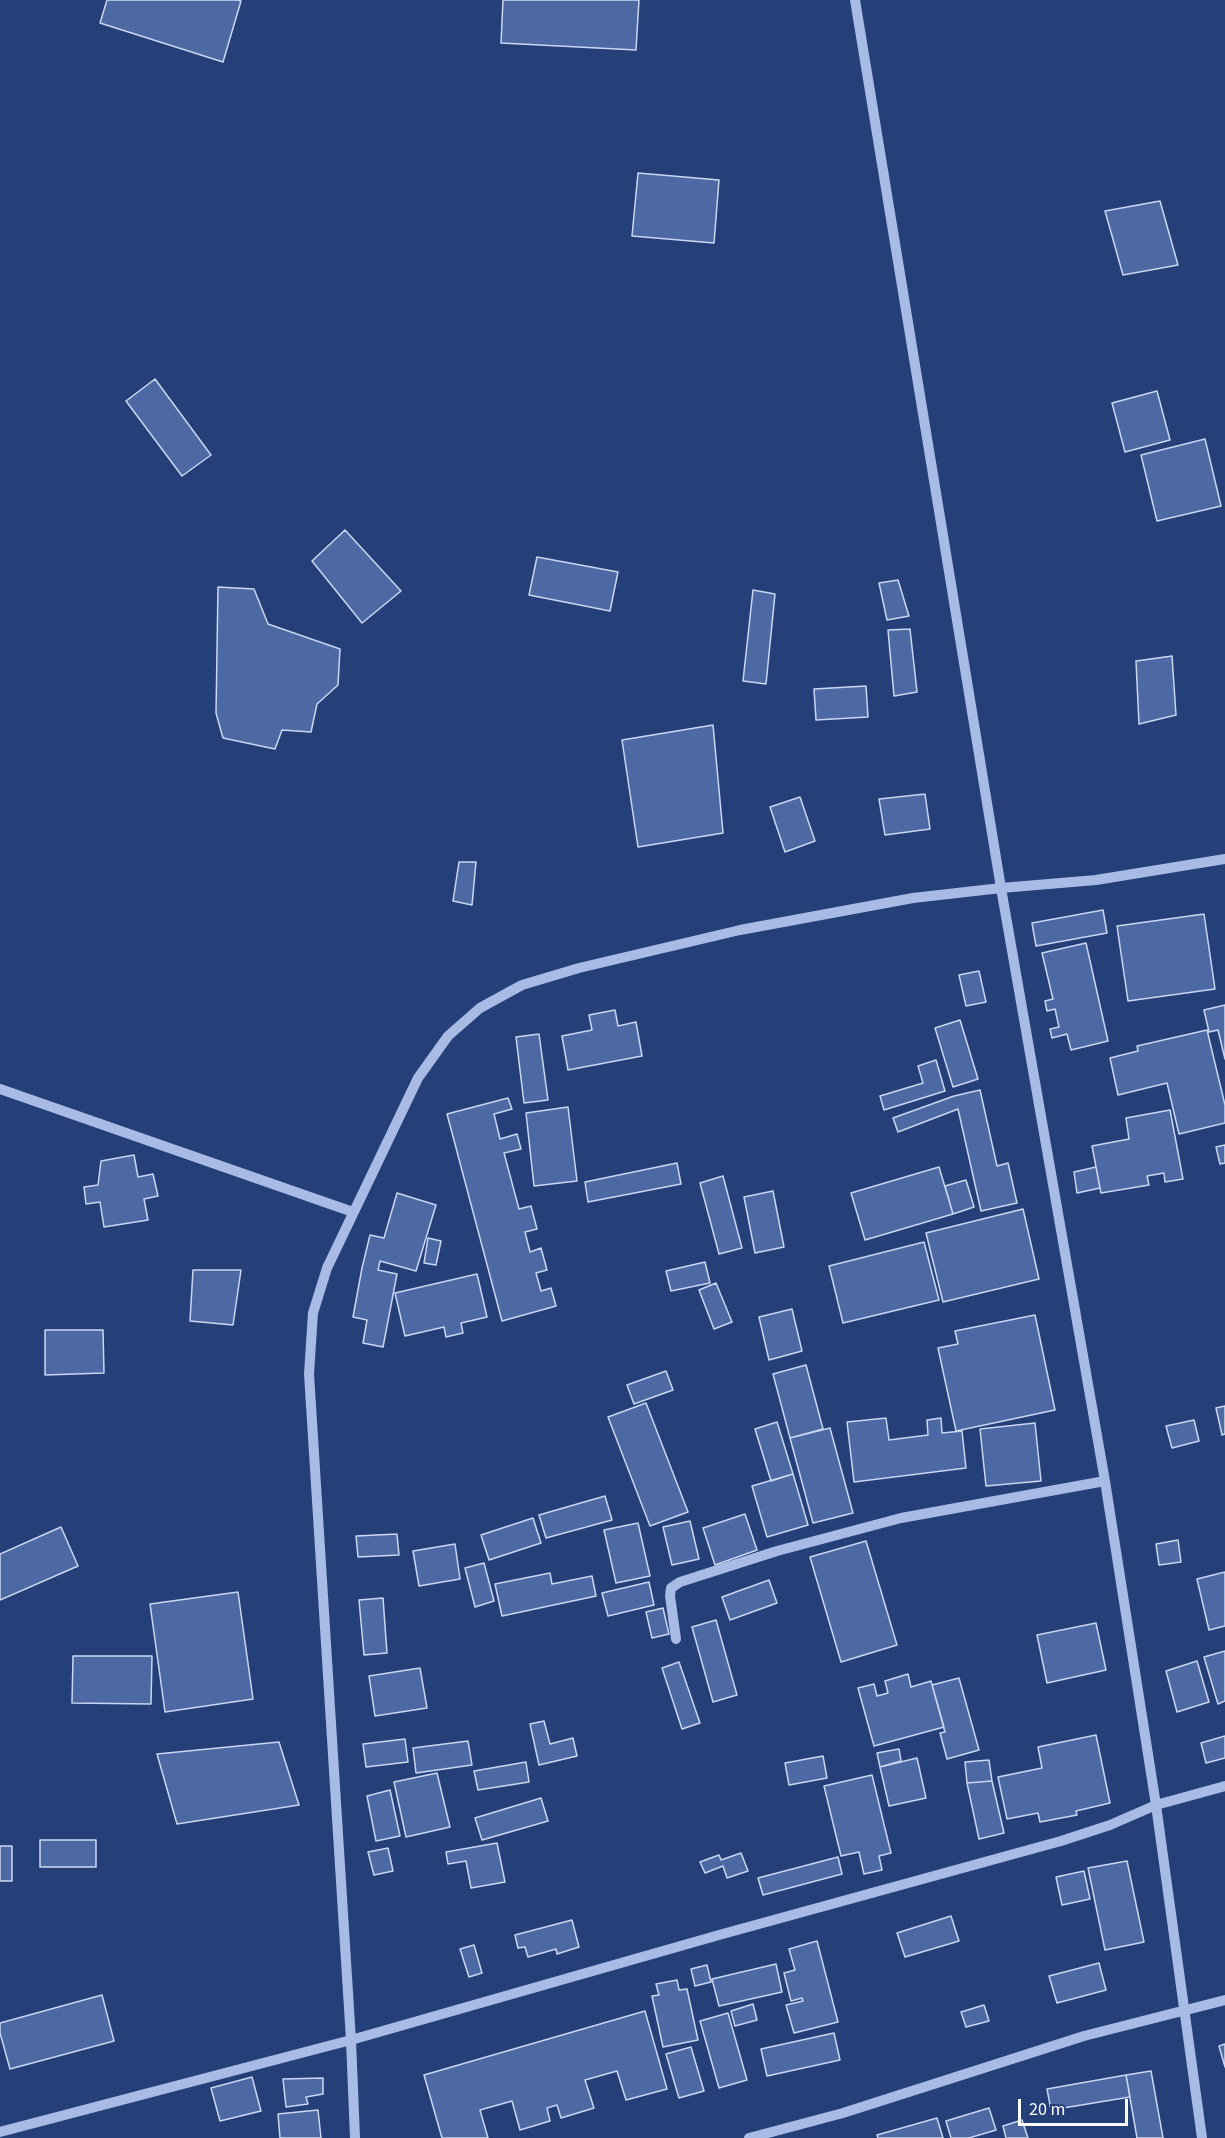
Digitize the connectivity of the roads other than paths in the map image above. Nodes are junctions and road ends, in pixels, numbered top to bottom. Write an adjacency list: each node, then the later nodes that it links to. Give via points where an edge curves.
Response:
1 (855, 0): 3 (street)
2 (1225, 859): 3 (street, via 1096,880)
3 (1001, 888): 5 (street, via 913,898 740,930 522,985 480,1008 447,1036 418,1078); 6 (street)
4 (0, 1089): 5 (street)
5 (353, 1212): 12 (street, via 327,1268 313,1314 309,1374)
6 (1105, 1481): 7 (street, via 901,1518 680,1582 671,1588 670,1596); 9 (street)
7 (676, 1640)
8 (1225, 1786): 9 (street)
9 (1156, 1805): 11 (street); 12 (street, via 1061,1841)
10 (1225, 2000): 11 (street)
11 (1183, 2010): 15 (street, via 1084,2036 843,2113); 16 (street)
12 (351, 2040): 13 (street); 14 (street)
13 (0, 2132)
14 (355, 2138)
15 (749, 2138)
16 (1202, 2138)

